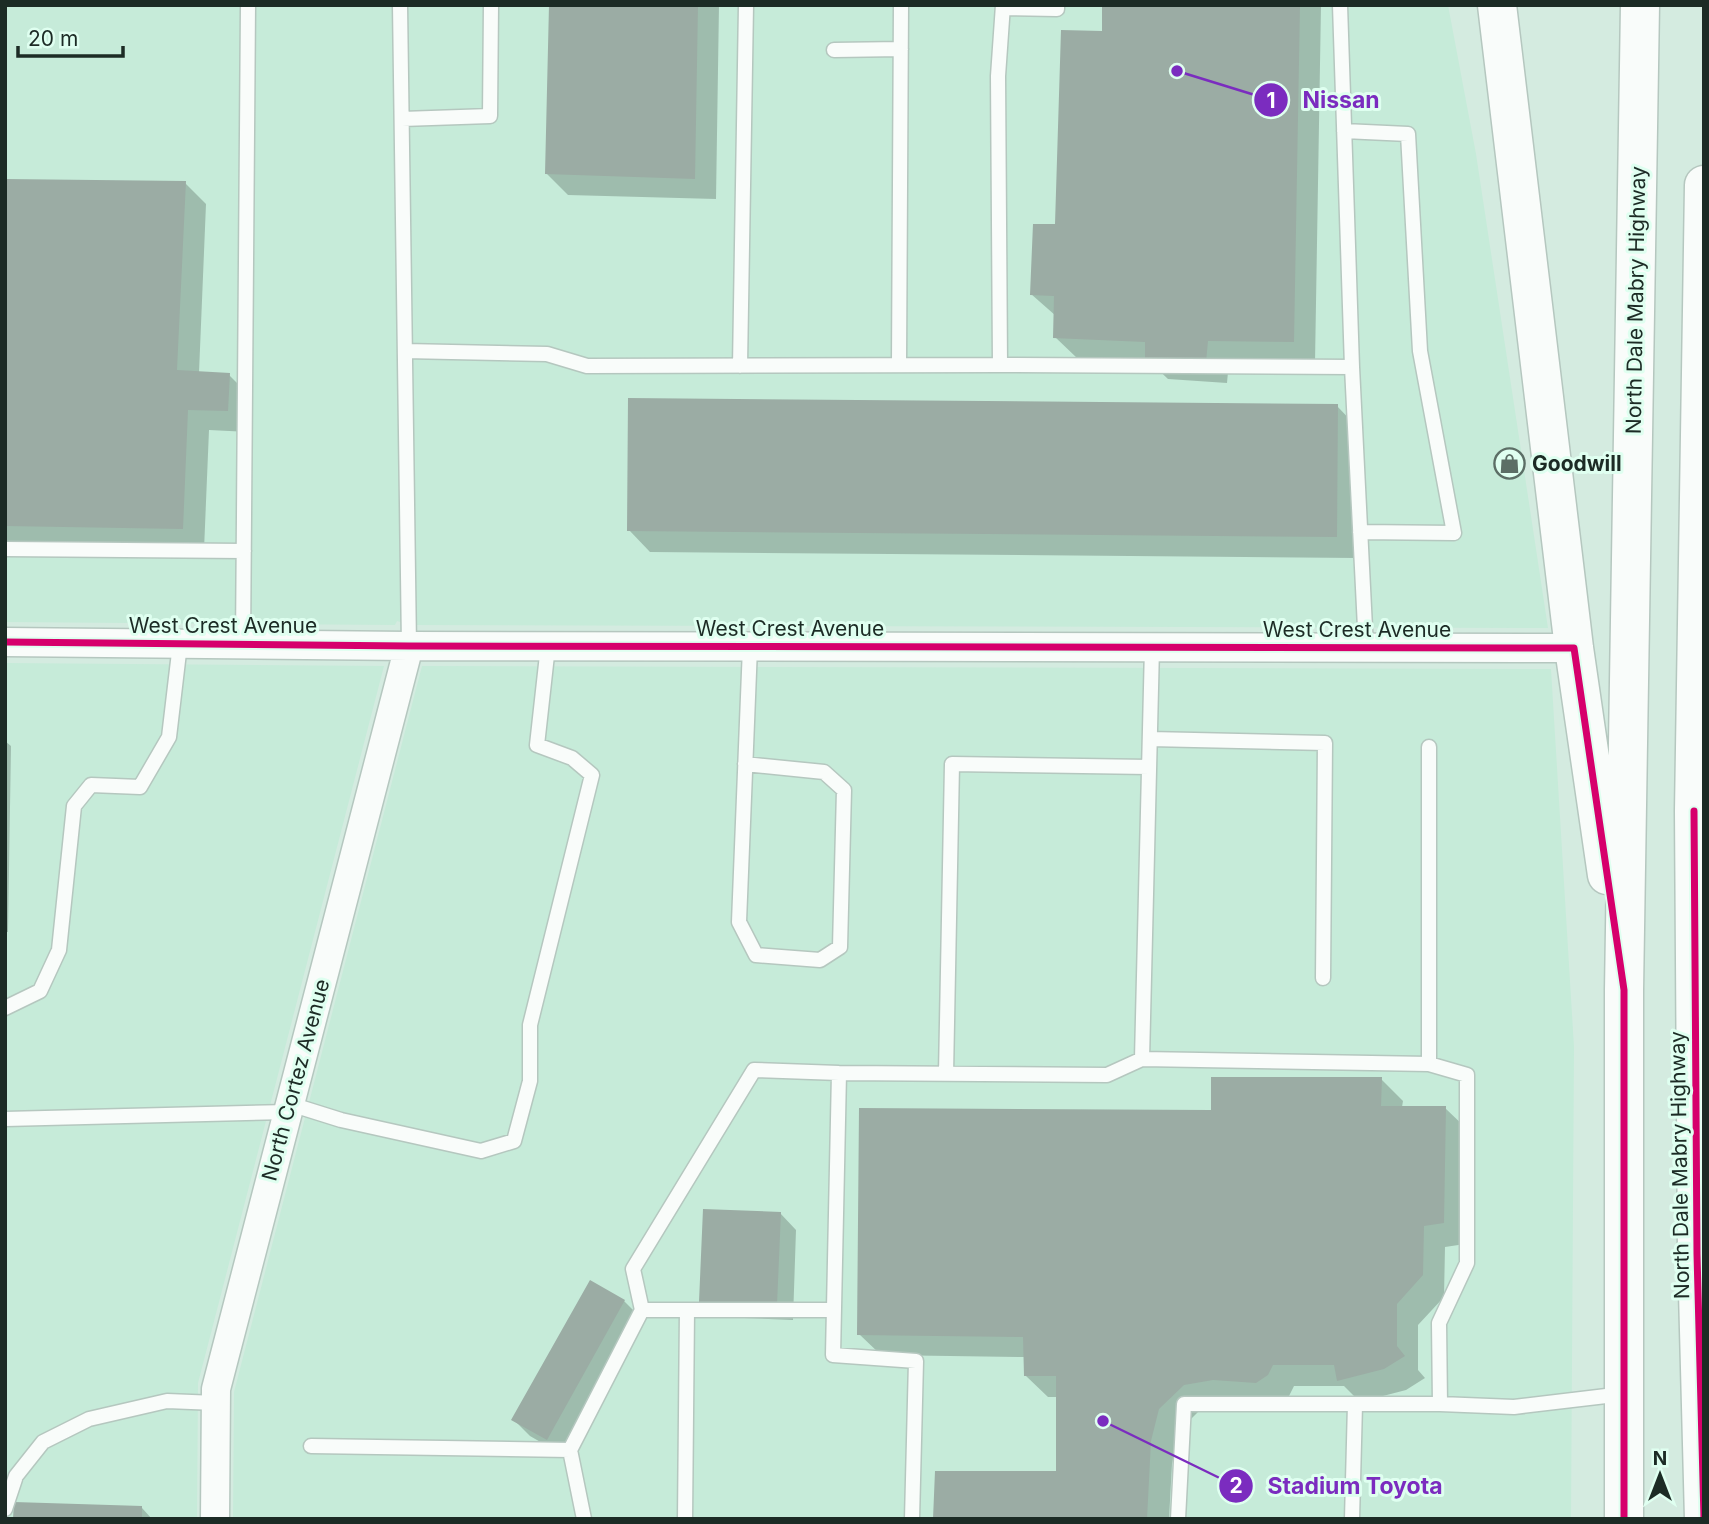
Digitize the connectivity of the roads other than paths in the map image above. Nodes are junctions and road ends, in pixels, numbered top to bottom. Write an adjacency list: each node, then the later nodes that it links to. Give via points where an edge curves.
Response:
1 (248, 5): 23 (lane)
2 (400, 5): 13 (lane)
3 (491, 5): 13 (lane, via 490,116)
4 (746, 5): 19 (lane)
5 (901, 5): 11 (lane)
6 (1057, 5): 10 (lane, via 1057,9)
7 (1339, 5): 14 (lane)
8 (1496, 5): 32 (main road)
9 (1640, 5): 39 (main road, North Dale Mabry Highway)
10 (1003, 7): 18 (lane, via 998,76)
11 (901, 49): 12 (lane); 17 (lane)
12 (834, 50)
13 (402, 119): 16 (lane)
14 (1344, 131): 20 (lane); 21 (lane, via 1408,134 1420,351 1454,533)
15 (1704, 185): 37 (main road, North Dale Mabry Highway)
16 (405, 351): 19 (lane, via 547,354 587,366); 27 (lane)
17 (900, 365): 18 (lane); 19 (lane)
18 (1000, 365): 20 (lane)
19 (740, 366)
20 (1352, 367): 21 (lane)
21 (1360, 532): 31 (lane)
22 (5, 549): 23 (lane)
23 (244, 551): 26 (lane)
24 (5, 642): 25 (street, West Crest Avenue)
25 (180, 644): 26 (street, West Crest Avenue); 40 (lane, via 169,737 140,787 91,785 74,806 59,950 40,991)
26 (243, 644): 27 (street, West Crest Avenue)
27 (409, 646): 28 (street, West Crest Avenue); 45 (street, North Cortez Avenue)
28 (548, 646): 29 (street, West Crest Avenue); 45 (lane, via 537,745 572,758 592,775 530,1025 530,1082 514,1141 481,1151)
29 (750, 646): 30 (street, West Crest Avenue); 35 (lane)
30 (1152, 647): 31 (street, West Crest Avenue); 33 (lane)
31 (1366, 648): 32 (street, West Crest Avenue)
32 (1574, 648): 39 (main road)
33 (1150, 738): 36 (lane); 38 (lane, via 1325,743)
34 (1429, 747): 42 (lane)
35 (746, 764): 35 (lane, via 739,922 756,956 820,960 840,947 844,790 824,772)
36 (1149, 767): 41 (lane); 44 (lane, via 952,764)
37 (1699, 797): 64 (main road, North Dale Mabry Highway, via 1697,1254)
38 (1322, 978)
39 (1624, 990): 50 (main road, North Dale Mabry Highway)
40 (5, 1008)
41 (1142, 1059): 42 (lane); 44 (lane, via 1107,1075)
42 (1429, 1065): 53 (lane, via 1467,1075 1467,1263 1439,1323)
43 (839, 1073): 44 (lane); 47 (lane, via 754,1070 633,1269); 49 (lane)
44 (946, 1074)
45 (289, 1108): 46 (lane); 51 (street, North Cortez Avenue)
46 (5, 1119)
47 (642, 1310): 48 (lane); 55 (lane)
48 (687, 1310): 49 (lane); 59 (lane)
49 (834, 1310): 60 (lane, via 833,1355 916,1361)
50 (1625, 1394): 53 (lane, via 1514,1407); 63 (main road, North Dale Mabry Highway)
51 (216, 1403): 56 (lane, via 167,1401 89,1419 43,1442 16,1476); 57 (street, North Cortez Avenue)
52 (1355, 1404): 53 (lane); 61 (lane, via 1184,1404); 62 (lane)
53 (1440, 1404)
54 (312, 1446): 55 (lane)
55 (570, 1450): 58 (lane)
56 (5, 1509)
57 (215, 1519)
58 (584, 1519)
59 (685, 1519)
60 (912, 1519)
61 (1178, 1519)
62 (1352, 1519)
63 (1624, 1519)
64 (1703, 1519)

